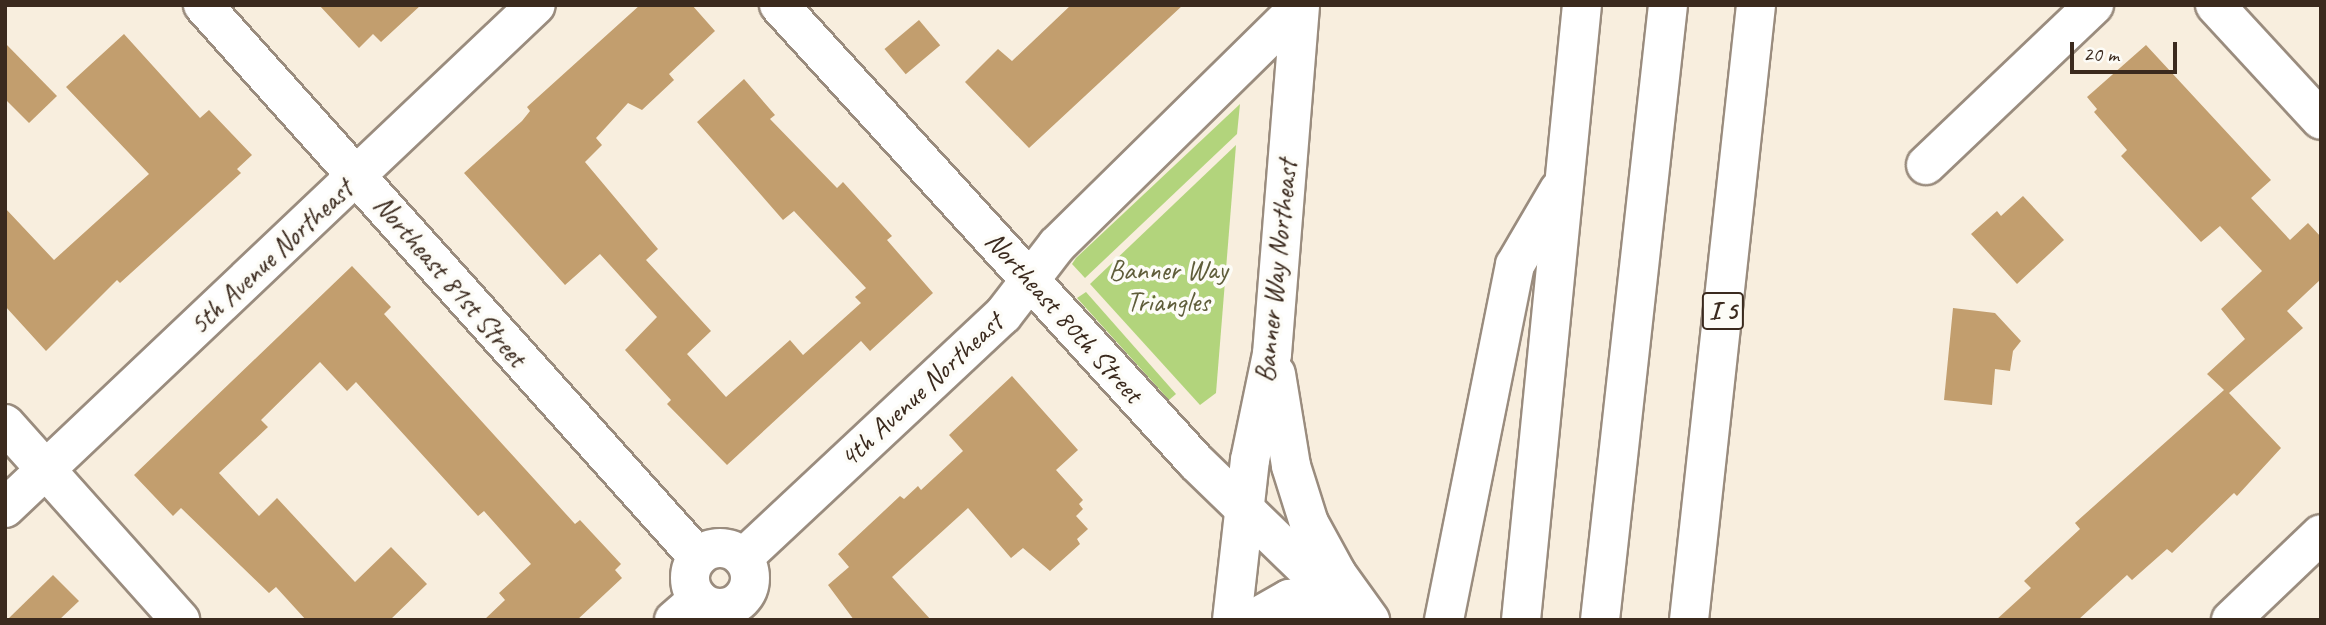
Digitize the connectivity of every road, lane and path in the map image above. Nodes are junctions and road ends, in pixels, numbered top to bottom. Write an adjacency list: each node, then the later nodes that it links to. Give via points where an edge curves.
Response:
1 (203, 5): 12 (main road, Northeast 81st Street)
2 (536, 5): 12 (main road, 5th Avenue Northeast)
3 (779, 5): 14 (main road, Northeast 80th Street)
4 (1582, 5): 13 (main road)
5 (1668, 5): 34 (main road)
6 (1756, 5): 25 (main road, I 5)
7 (2094, 5): 11 (main road)
8 (2215, 5): 10 (main road)
9 (1299, 6): 14 (main road, 4th Avenue Northeast, via 1057,246); 15 (main road, Banner Way Northeast)
10 (2321, 120)
11 (1926, 165)
12 (358, 175): 17 (main road, 5th Avenue Northeast); 21 (main road, Northeast 81st Street, via 392,220)
13 (1564, 182): 32 (main road, via 1515,265); 33 (main road)
14 (1029, 280): 18 (main road, Northeast 80th Street, via 1196,462); 22 (main road, 4th Avenue Northeast, via 1003,315)
15 (1272, 354): 18 (main road, Banner Way Northeast); 31 (main road, via 1291,466 1309,523 1337,575)
16 (5, 424): 17 (main road)
17 (46, 470): 19 (main road, 5th Avenue Northeast); 26 (main road)
18 (1243, 506): 27 (main road, Banner Way Northeast); 30 (main road, Northeast 80th Street)
19 (5, 508)
20 (2321, 534): 35 (main road)
21 (698, 557): 22 (main road, via 722,548); 23 (main road)
22 (743, 558): 24 (main road, via 751,581)
23 (686, 609): 24 (main road)
24 (746, 611)
25 (1689, 619)
26 (180, 620)
27 (1232, 620)
28 (1252, 620): 29 (main road, via 1266,608 1289,599 1314,601)
29 (1349, 620)
30 (1359, 620)
31 (1370, 620)
32 (1444, 620)
33 (1521, 620)
34 (1600, 620)
35 (2231, 620)

